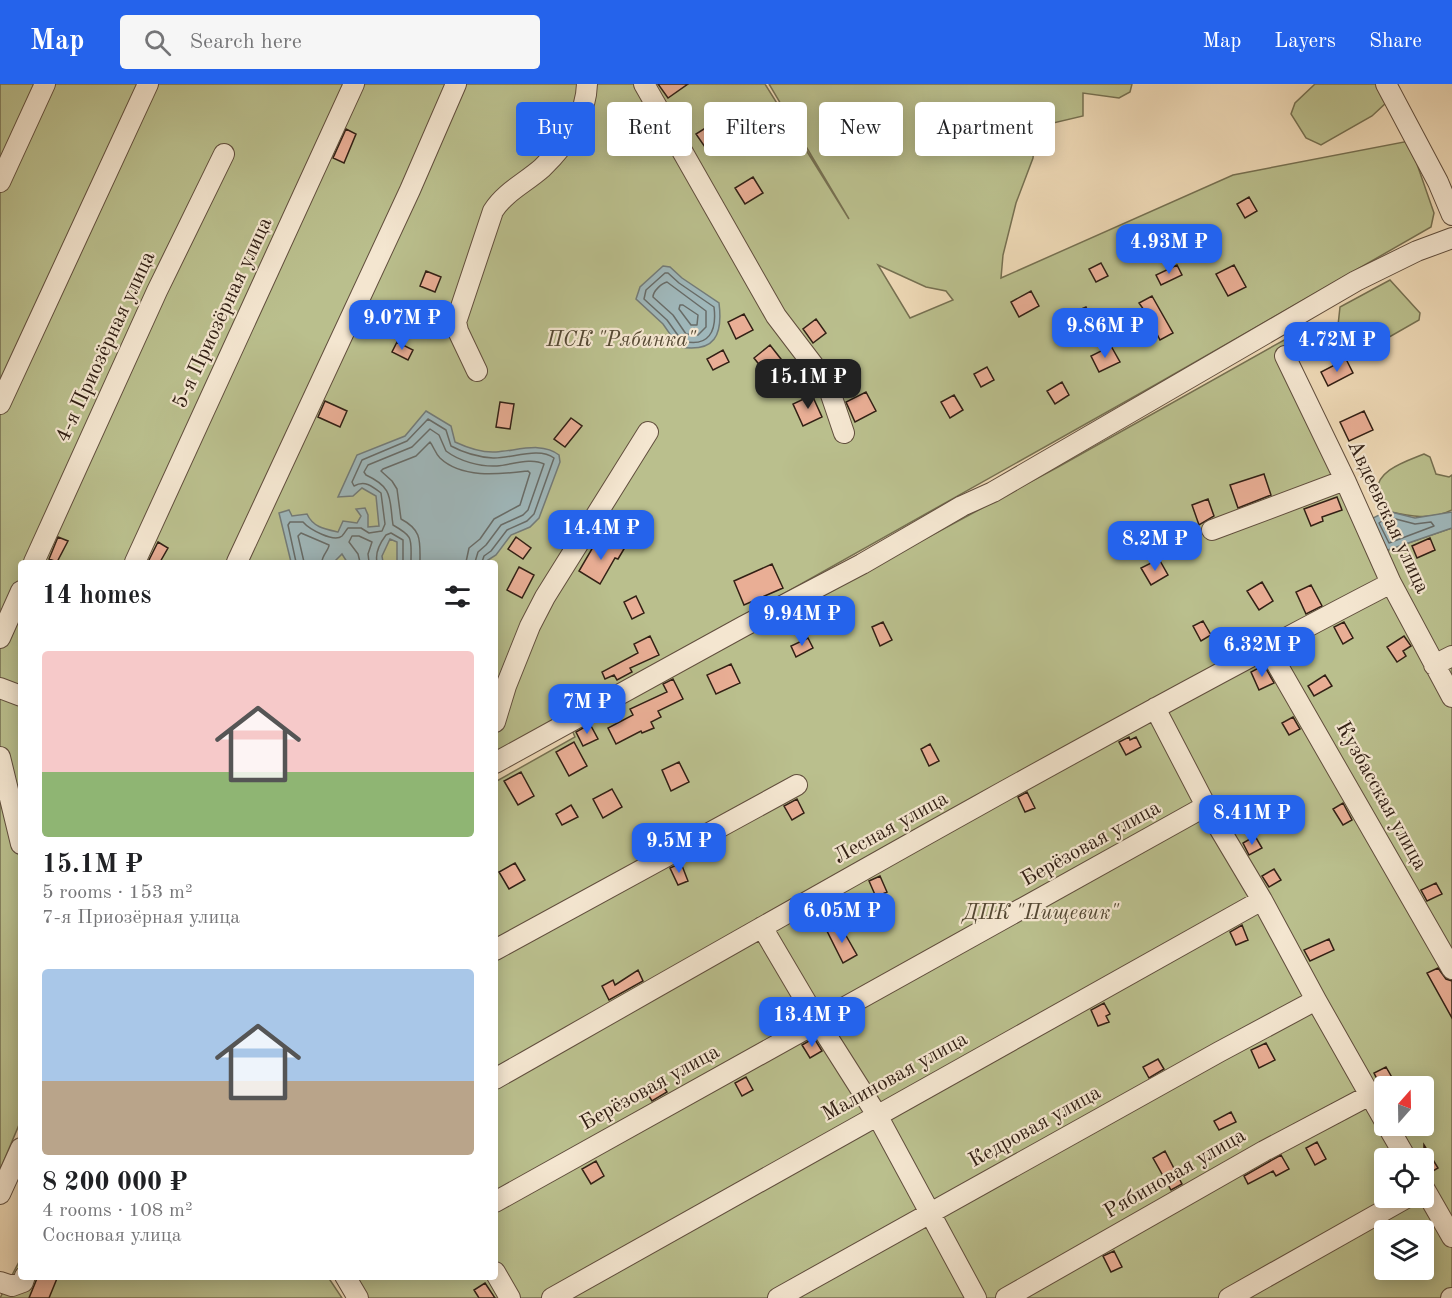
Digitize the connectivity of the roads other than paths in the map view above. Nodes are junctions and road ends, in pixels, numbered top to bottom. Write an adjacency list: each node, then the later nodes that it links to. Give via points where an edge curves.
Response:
1 (45, 84): 9 (street)
2 (148, 84): 14 (street)
3 (354, 84): 20 (street, 5-я Приозёрная улица)
4 (456, 84): 21 (street)
5 (587, 84): 13 (street, via 578,124 542,168 500,200 494,211 456,322)
6 (644, 84): 16 (street, via 776,316 827,383)
7 (1386, 84): 10 (street)
8 (224, 154): 19 (street, 4-я Приозёрная улица)
9 (0, 182)
10 (1452, 215)
11 (1452, 238): 34 (street, via 1417,250 1356,281 993,492)
12 (1285, 356): 17 (street, Авдеевская улица)
13 (477, 371)
14 (0, 404)
15 (648, 432): 32 (street, via 535,616)
16 (844, 433)
17 (1345, 480): 18 (street); 22 (street, Авдеевская улица)
18 (1212, 530)
19 (35, 560)
20 (136, 560)
21 (238, 560)
22 (1391, 583): 25 (street, Лесная улица); 27 (street, Авдеевская улица)
23 (18, 598): 24 (street)
24 (0, 638)
25 (1267, 647): 31 (street, Лесная улица); 41 (street, Кузбасская улица)
26 (1452, 656): 27 (street)
27 (1434, 665): 30 (street, Авдеевская улица)
28 (0, 688): 29 (street)
29 (18, 695)
30 (1452, 696)
31 (1155, 708): 36 (street); 39 (street, Лесная улица)
32 (498, 712)
33 (0, 758): 37 (street)
34 (498, 761)
35 (797, 785): 40 (street)
36 (1206, 806): 38 (street); 43 (street, Берёзовая улица)
37 (18, 832)
38 (1262, 900): 42 (street); 47 (street, Малиновая улица)
39 (762, 927): 43 (street); 44 (street, Лесная улица)
40 (498, 948)
41 (1452, 969)
42 (1316, 1000): 45 (street); 53 (street, Кедровая улица)
43 (818, 1022): 47 (street); 50 (street, Берёзовая улица)
44 (498, 1077)
45 (1370, 1095): 46 (street); 64 (street, Рябиновая улица)
46 (1374, 1102)
47 (877, 1115): 53 (street); 61 (street, Малиновая улица)
48 (18, 1156): 49 (street)
49 (6, 1187)
50 (498, 1200)
51 (1434, 1206): 54 (street)
52 (1389, 1208): 65 (street)
53 (929, 1213): 62 (street, Кедровая улица); 63 (street)
54 (1452, 1237)
55 (498, 1277): 60 (street)
56 (23, 1280): 58 (street, via 12,1286)
57 (347, 1280): 59 (street)
58 (0, 1282)
59 (358, 1298)
60 (510, 1298)
61 (552, 1298)
62 (778, 1298)
63 (976, 1298)
64 (1006, 1298)
65 (1229, 1298)

